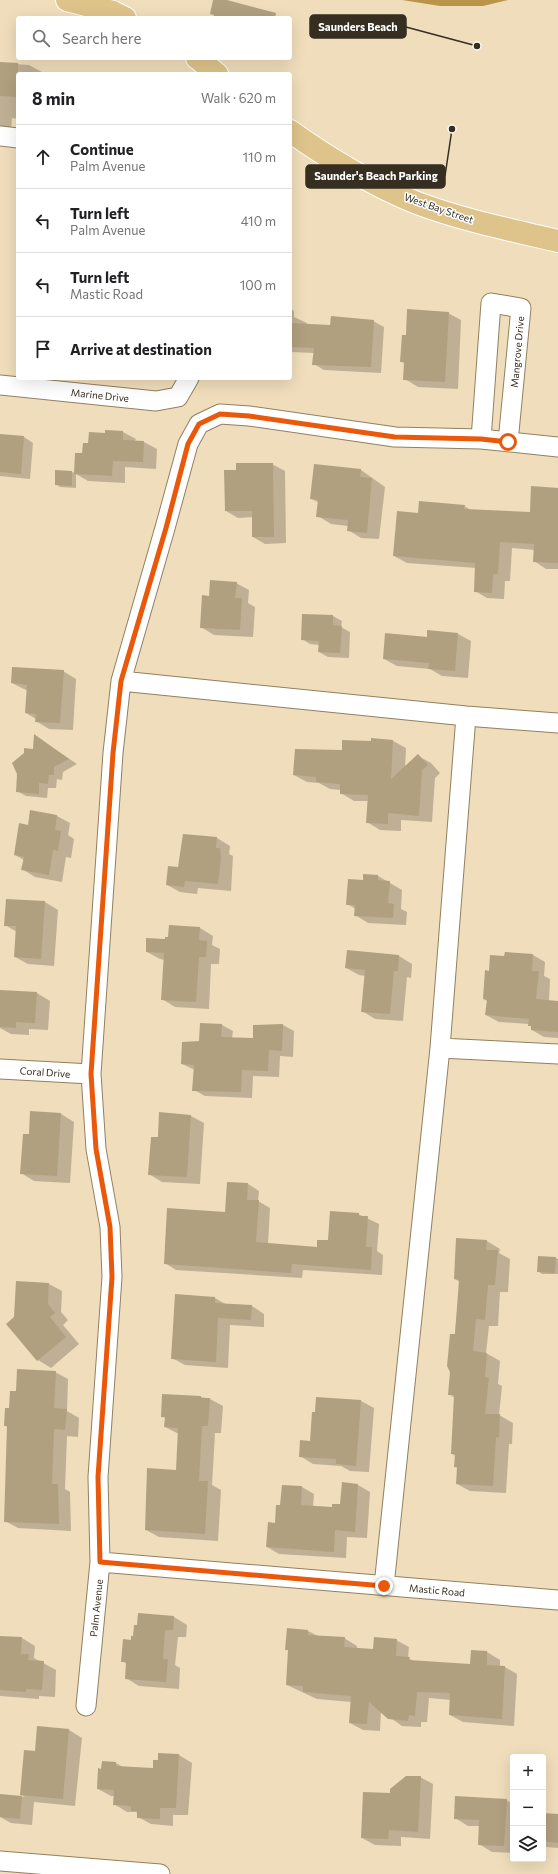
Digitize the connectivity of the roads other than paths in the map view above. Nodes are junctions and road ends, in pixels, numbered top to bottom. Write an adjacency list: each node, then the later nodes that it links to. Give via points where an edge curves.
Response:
1 (67, 0): 2 (main road)
2 (121, 16)
3 (200, 60): 4 (main road)
4 (214, 72)
5 (292, 132): 9 (main road, West Bay Street, via 343,165 416,203)
6 (0, 136): 7 (street)
7 (16, 138)
8 (558, 233): 9 (main road, West Bay Street)
9 (531, 234): 10 (main road, West Bay Street)
10 (558, 240)
11 (188, 380): 12 (street, Marine Drive, via 178,396 156,401)
12 (0, 385)
13 (481, 439): 14 (street, Palm Avenue); 14 (street, Mangrove Drive, via 491,302 521,308); 16 (street, Palm Avenue, via 395,437 242,415 220,414 199,424 188,444)
14 (508, 442): 15 (street, Palm Avenue)
15 (558, 447)
16 (121, 681): 17 (street); 22 (street, Palm Avenue, via 112,760)
17 (466, 716): 18 (street); 19 (street)
18 (558, 723)
19 (440, 1048): 20 (street); 24 (street)
20 (558, 1054)
21 (0, 1069): 22 (street, Coral Drive)
22 (91, 1074): 23 (street, Palm Avenue, via 96,1149 110,1227 112,1277 98,1477)
23 (100, 1562): 24 (street, Mastic Road); 26 (street, Palm Avenue)
24 (384, 1586): 25 (street, Mastic Road)
25 (558, 1600)
26 (86, 1706)
27 (0, 1860): 28 (street)
28 (67, 1871): 29 (street)
29 (160, 1874)

